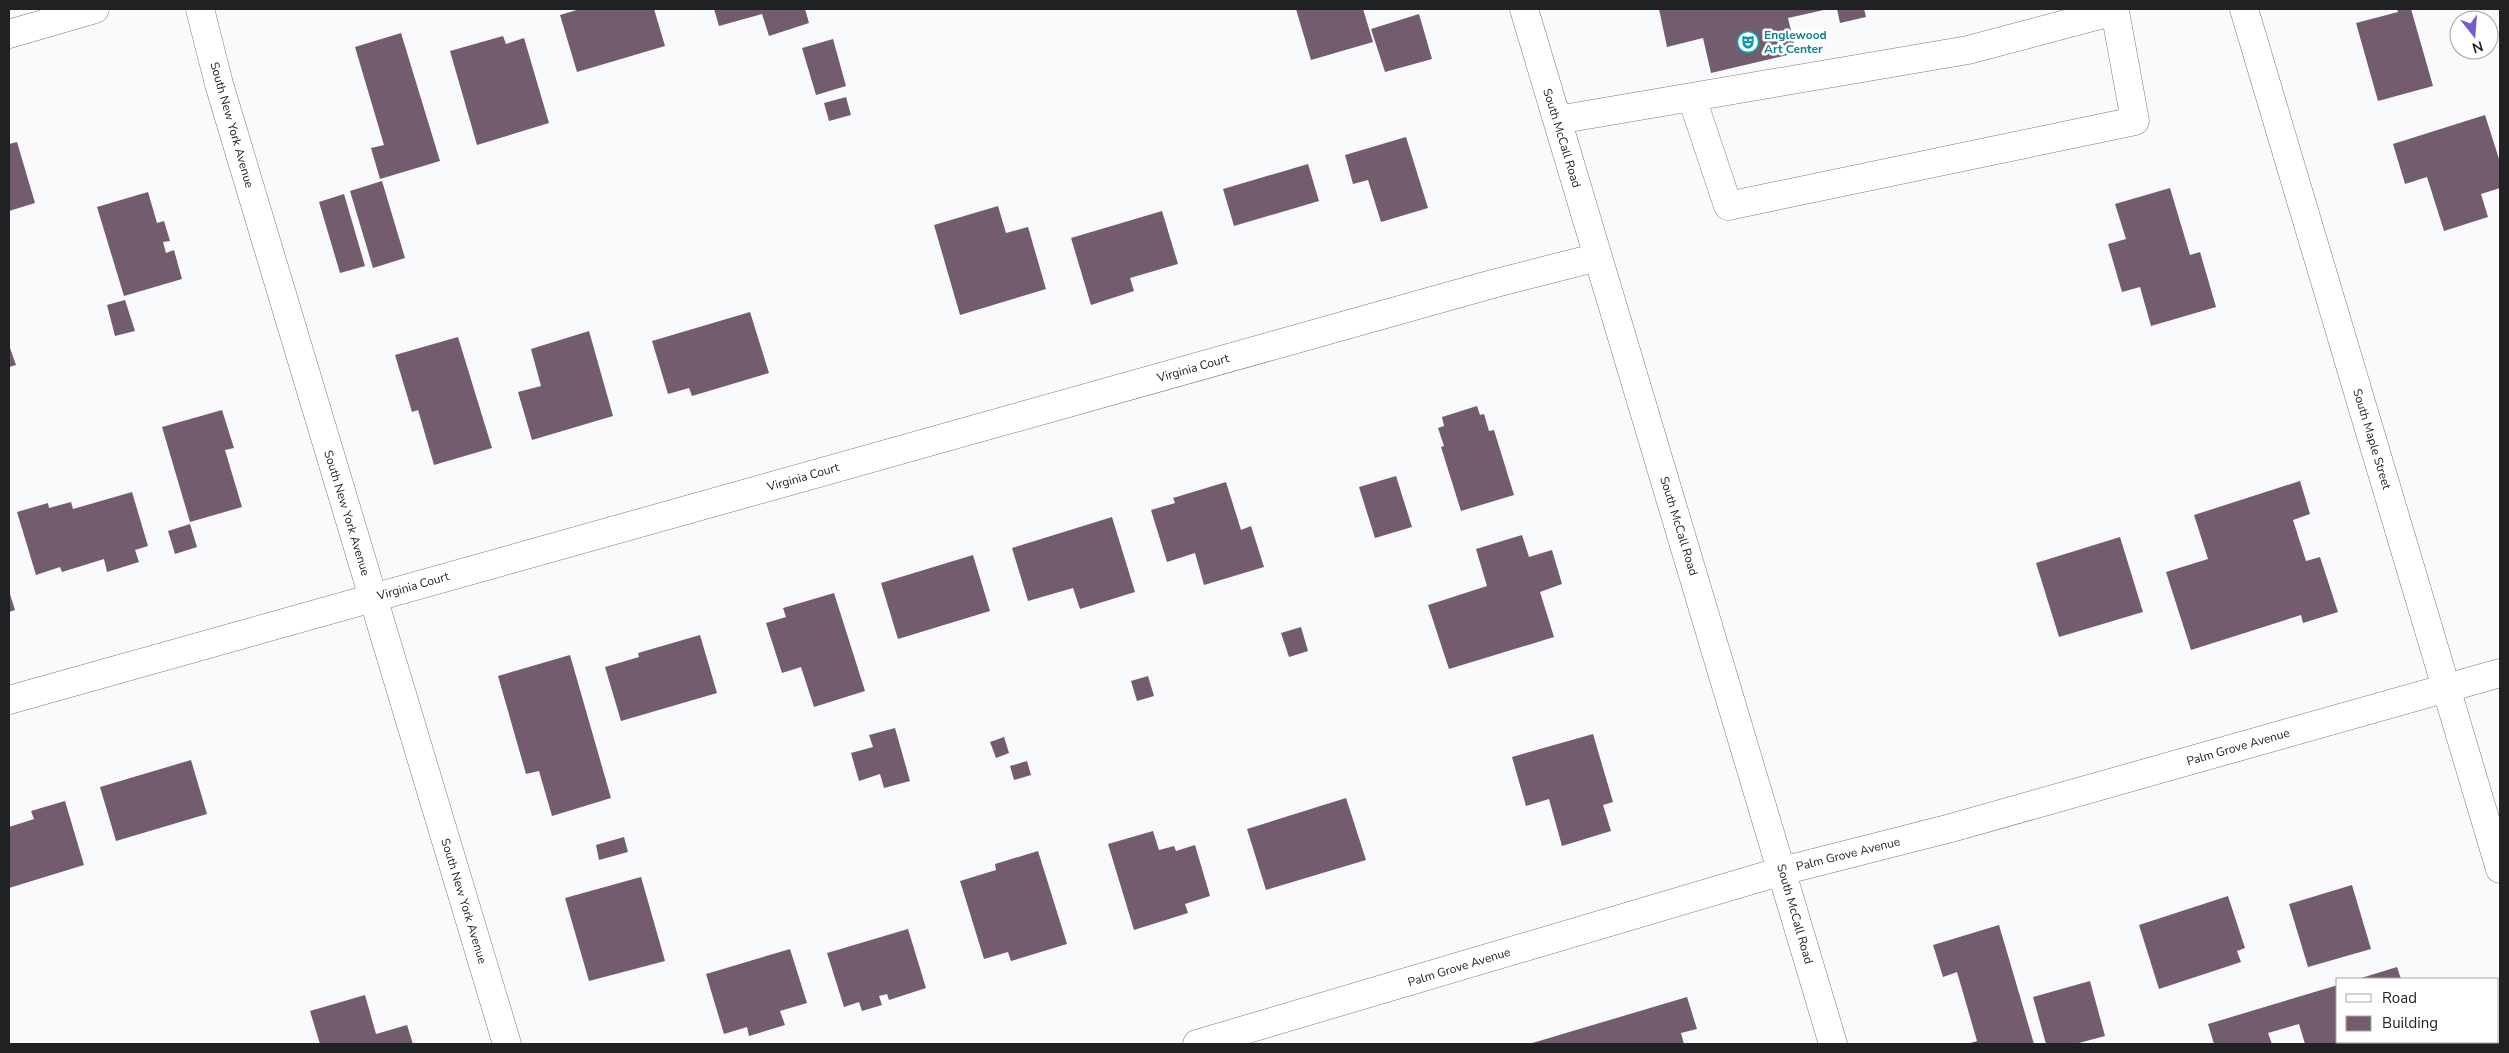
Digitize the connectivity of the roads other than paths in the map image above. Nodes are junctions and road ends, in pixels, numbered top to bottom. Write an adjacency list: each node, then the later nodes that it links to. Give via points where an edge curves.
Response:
1 (95, 9): 6 (street)
2 (200, 9): 11 (street, South New York Avenue, via 222,94)
3 (1524, 9): 9 (street, South McCall Road)
4 (2244, 9): 13 (street, South Maple Street)
5 (2115, 10): 8 (street, via 1968,50); 8 (street, via 2135,121 1728,206)
6 (34, 16): 7 (street)
7 (9, 34)
8 (1692, 98): 9 (street)
9 (1557, 120): 10 (street, South McCall Road)
10 (1598, 257): 11 (street, Virginia Court); 16 (street, South McCall Road)
11 (372, 597): 14 (street, Virginia Court); 17 (street, South New York Avenue)
12 (2500, 673): 13 (street, Palm Grove Avenue)
13 (2447, 688): 15 (street, South Maple Street); 16 (street, Palm Grove Avenue, via 1952,828)
14 (9, 700)
15 (2500, 869)
16 (1782, 871): 18 (street, Palm Grove Avenue); 19 (street, South McCall Road)
17 (507, 1044)
18 (1197, 1044)
19 (1833, 1044)

